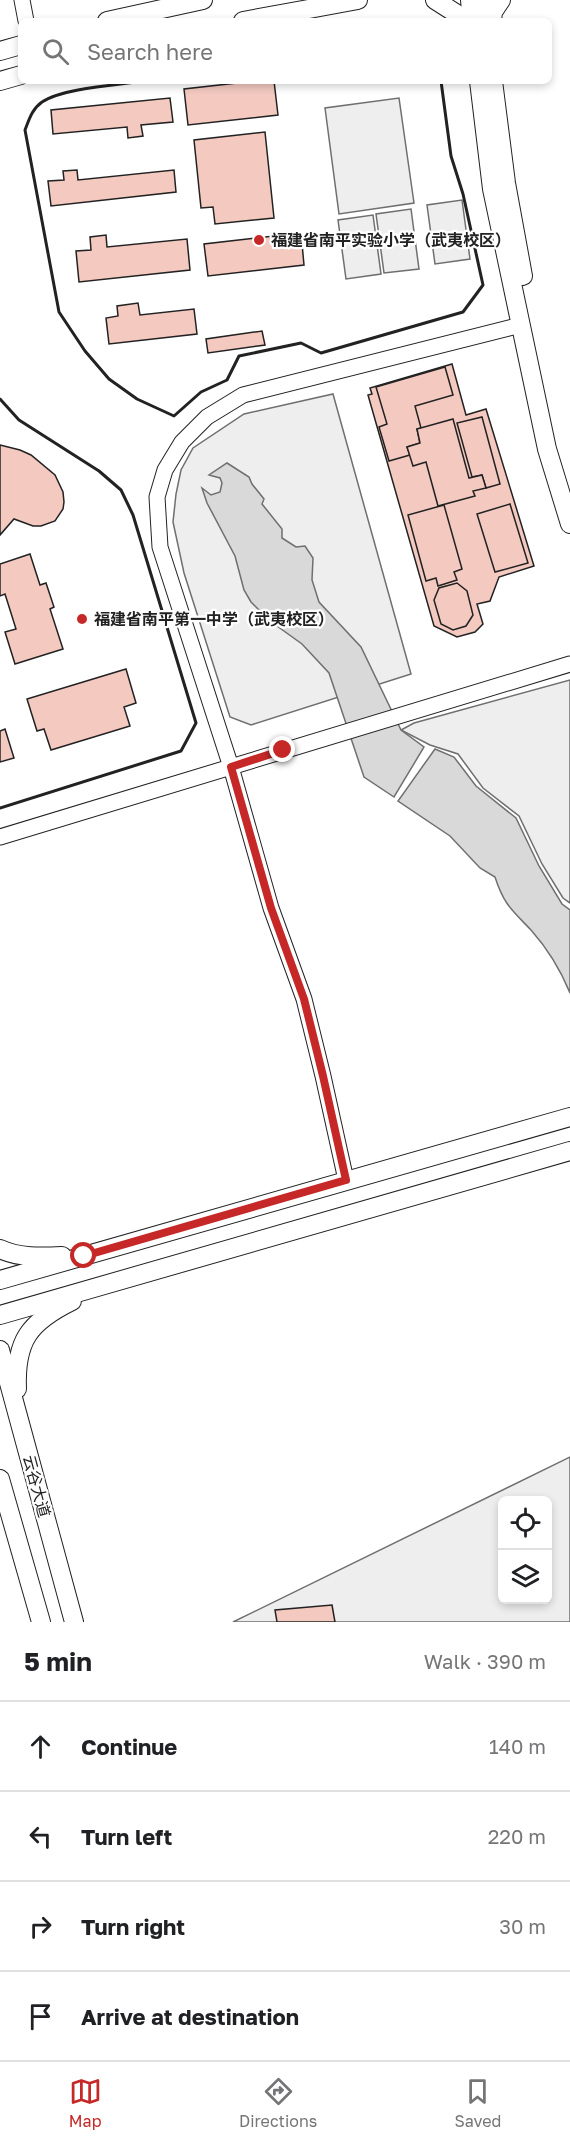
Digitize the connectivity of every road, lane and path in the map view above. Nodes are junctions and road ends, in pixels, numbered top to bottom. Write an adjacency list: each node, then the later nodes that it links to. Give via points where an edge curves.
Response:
1 (22, 0): 8 (street)
2 (202, 0): 9 (main road)
3 (358, 0): 10 (main road)
4 (435, 0): 11 (main road)
5 (470, 0): 12 (main road)
6 (483, 0): 13 (main road)
7 (501, 0): 14 (main road)
8 (25, 18)
9 (121, 18)
10 (259, 18)
11 (459, 18)
12 (472, 18)
13 (485, 18)
14 (492, 18)
15 (18, 46): 16 (main road)
16 (0, 51)
17 (18, 76): 18 (main road)
18 (0, 81)
19 (479, 84): 21 (main road, via 492,189)
20 (493, 84): 22 (main road, via 506,183 532,321 557,440)
21 (521, 325): 23 (main road, via 548,449); 27 (street, via 243,395 207,417 182,442 165,470 157,497 160,547)
22 (570, 482)
23 (570, 524)
24 (570, 656): 26 (street)
25 (570, 664): 26 (street)
26 (446, 698): 27 (street)
27 (229, 763): 28 (street); 29 (street); 32 (street, via 271,908 304,999)
28 (0, 828)
29 (0, 837)
30 (570, 1116): 32 (main road)
31 (570, 1151): 36 (main road)
32 (346, 1180): 34 (main road)
33 (0, 1249): 34 (main road, via 25,1256)
34 (84, 1256): 35 (main road)
35 (0, 1280)
36 (105, 1285): 37 (main road); 39 (main road, via 40,1319 27,1335 17,1363)
37 (0, 1315)
38 (0, 1350): 39 (main road, 云谷大道)
39 (18, 1415): 42 (main road, 云谷大道)
40 (0, 1479): 41 (main road, 云谷大道)
41 (41, 1622)
42 (74, 1622)

